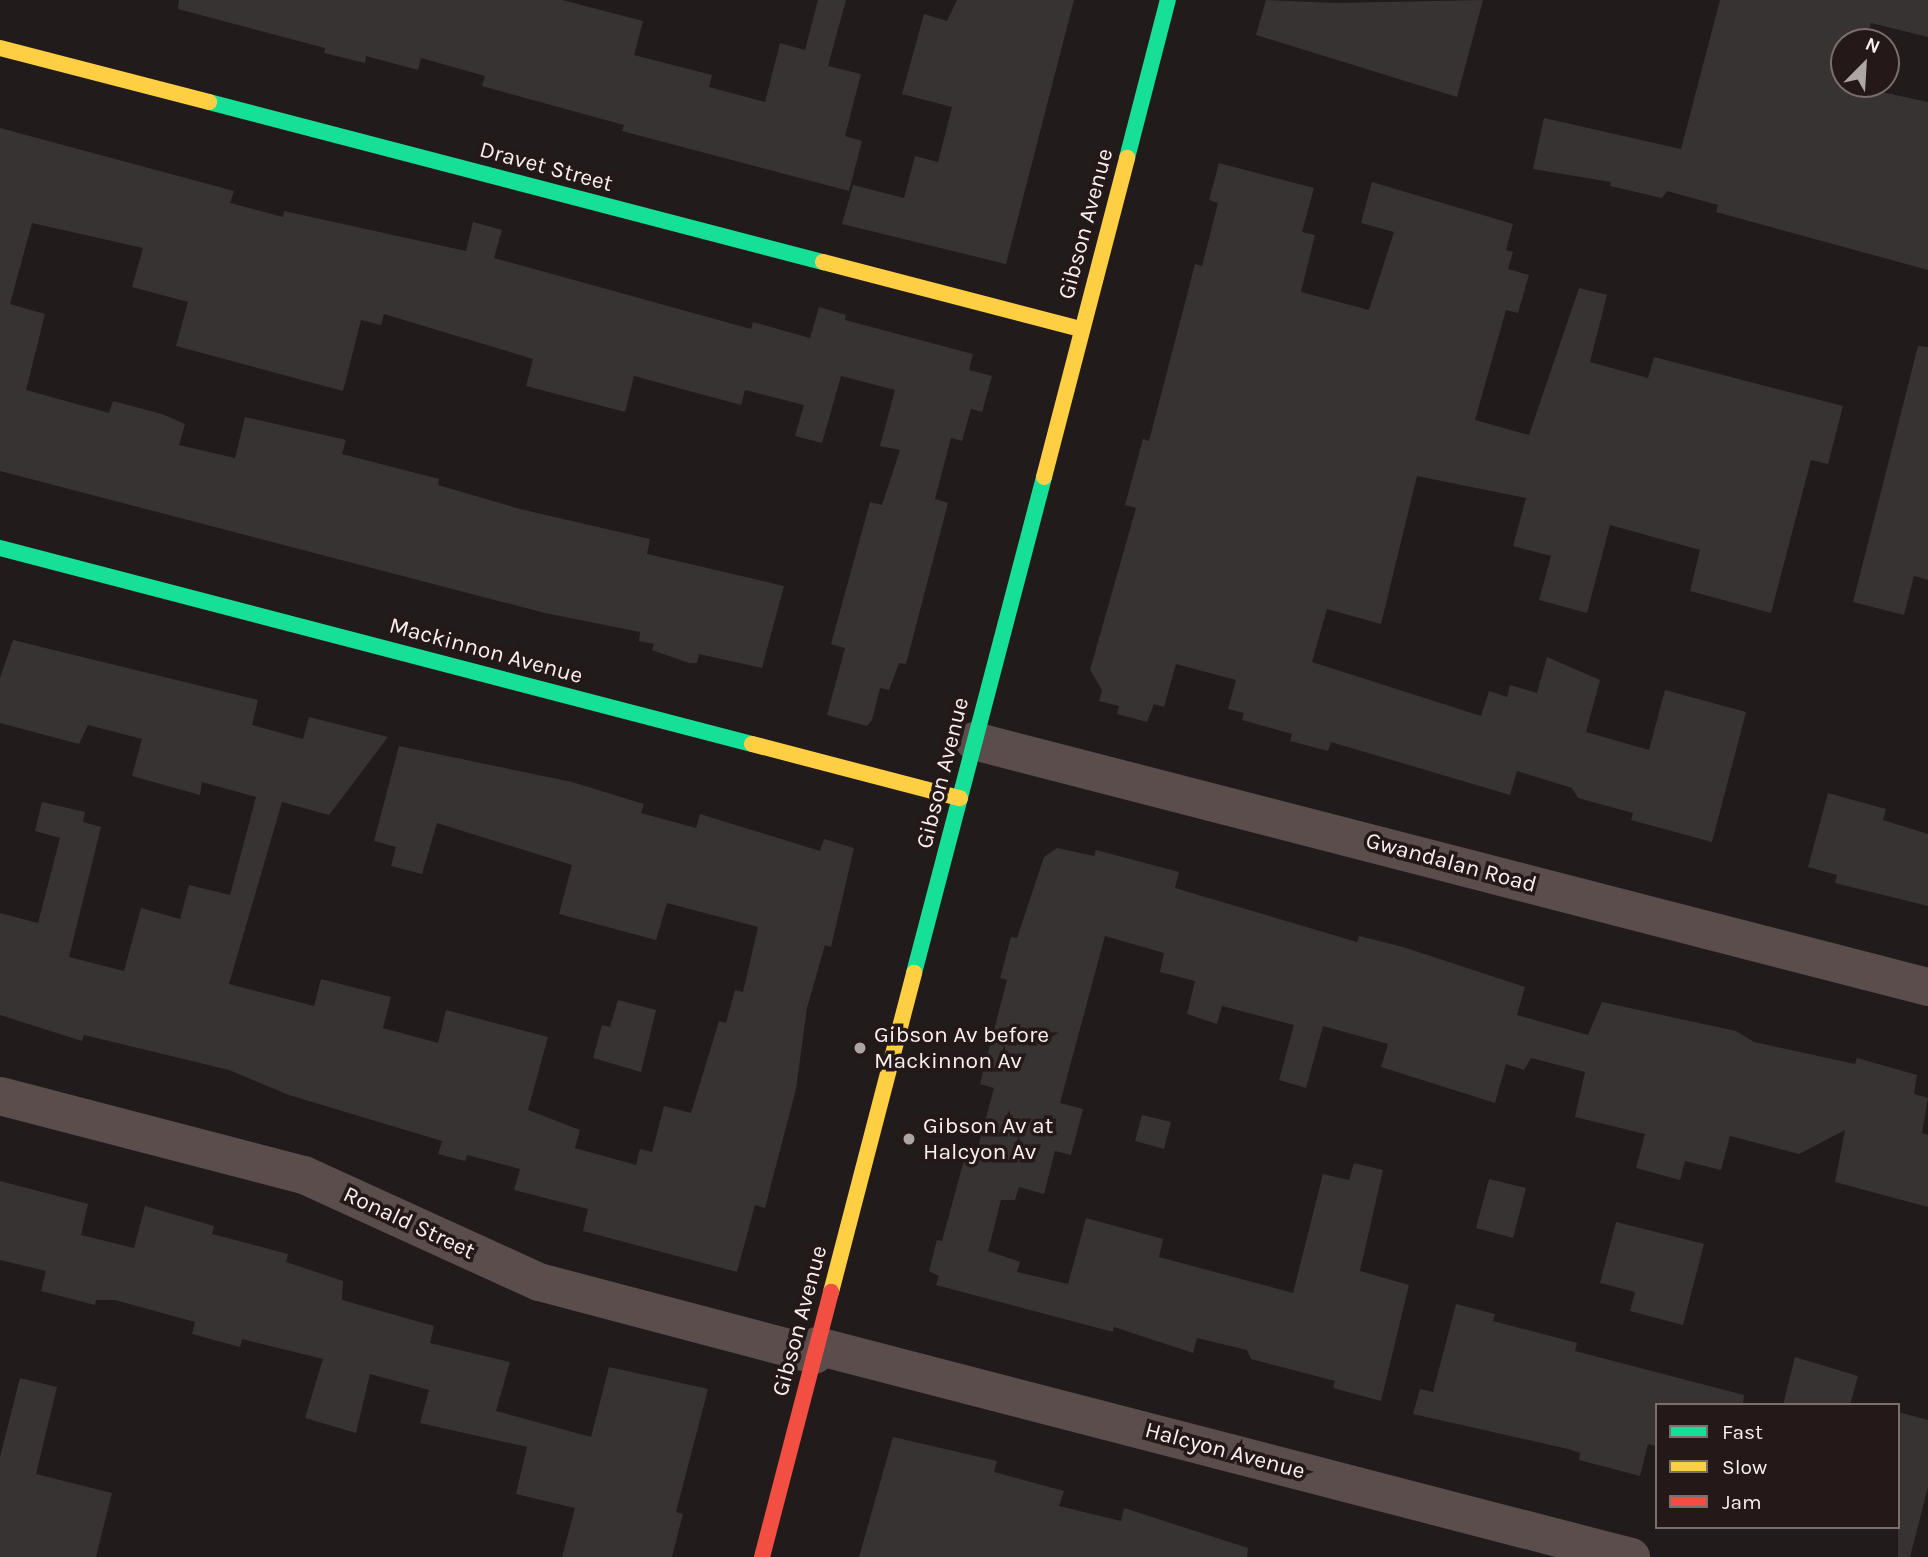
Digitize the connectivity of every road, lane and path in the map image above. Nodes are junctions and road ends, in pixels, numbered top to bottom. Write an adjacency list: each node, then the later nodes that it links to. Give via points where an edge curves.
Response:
1 (1168, 0): 3 (street, Gibson Avenue)
2 (0, 48): 3 (street, Dravet Street)
3 (1081, 329): 5 (street, Gibson Avenue)
4 (0, 548): 6 (street, Mackinnon Avenue)
5 (974, 741): 6 (street, Gibson Avenue); 7 (street, Gwandalan Road)
6 (960, 798): 9 (street, Gibson Avenue)
7 (1928, 987)
8 (0, 1096): 9 (street, Ronald Street, via 304,1175 539,1282)
9 (816, 1351): 10 (street, Gibson Avenue); 11 (street, Halcyon Avenue)
10 (762, 1557)
11 (1631, 1557)

